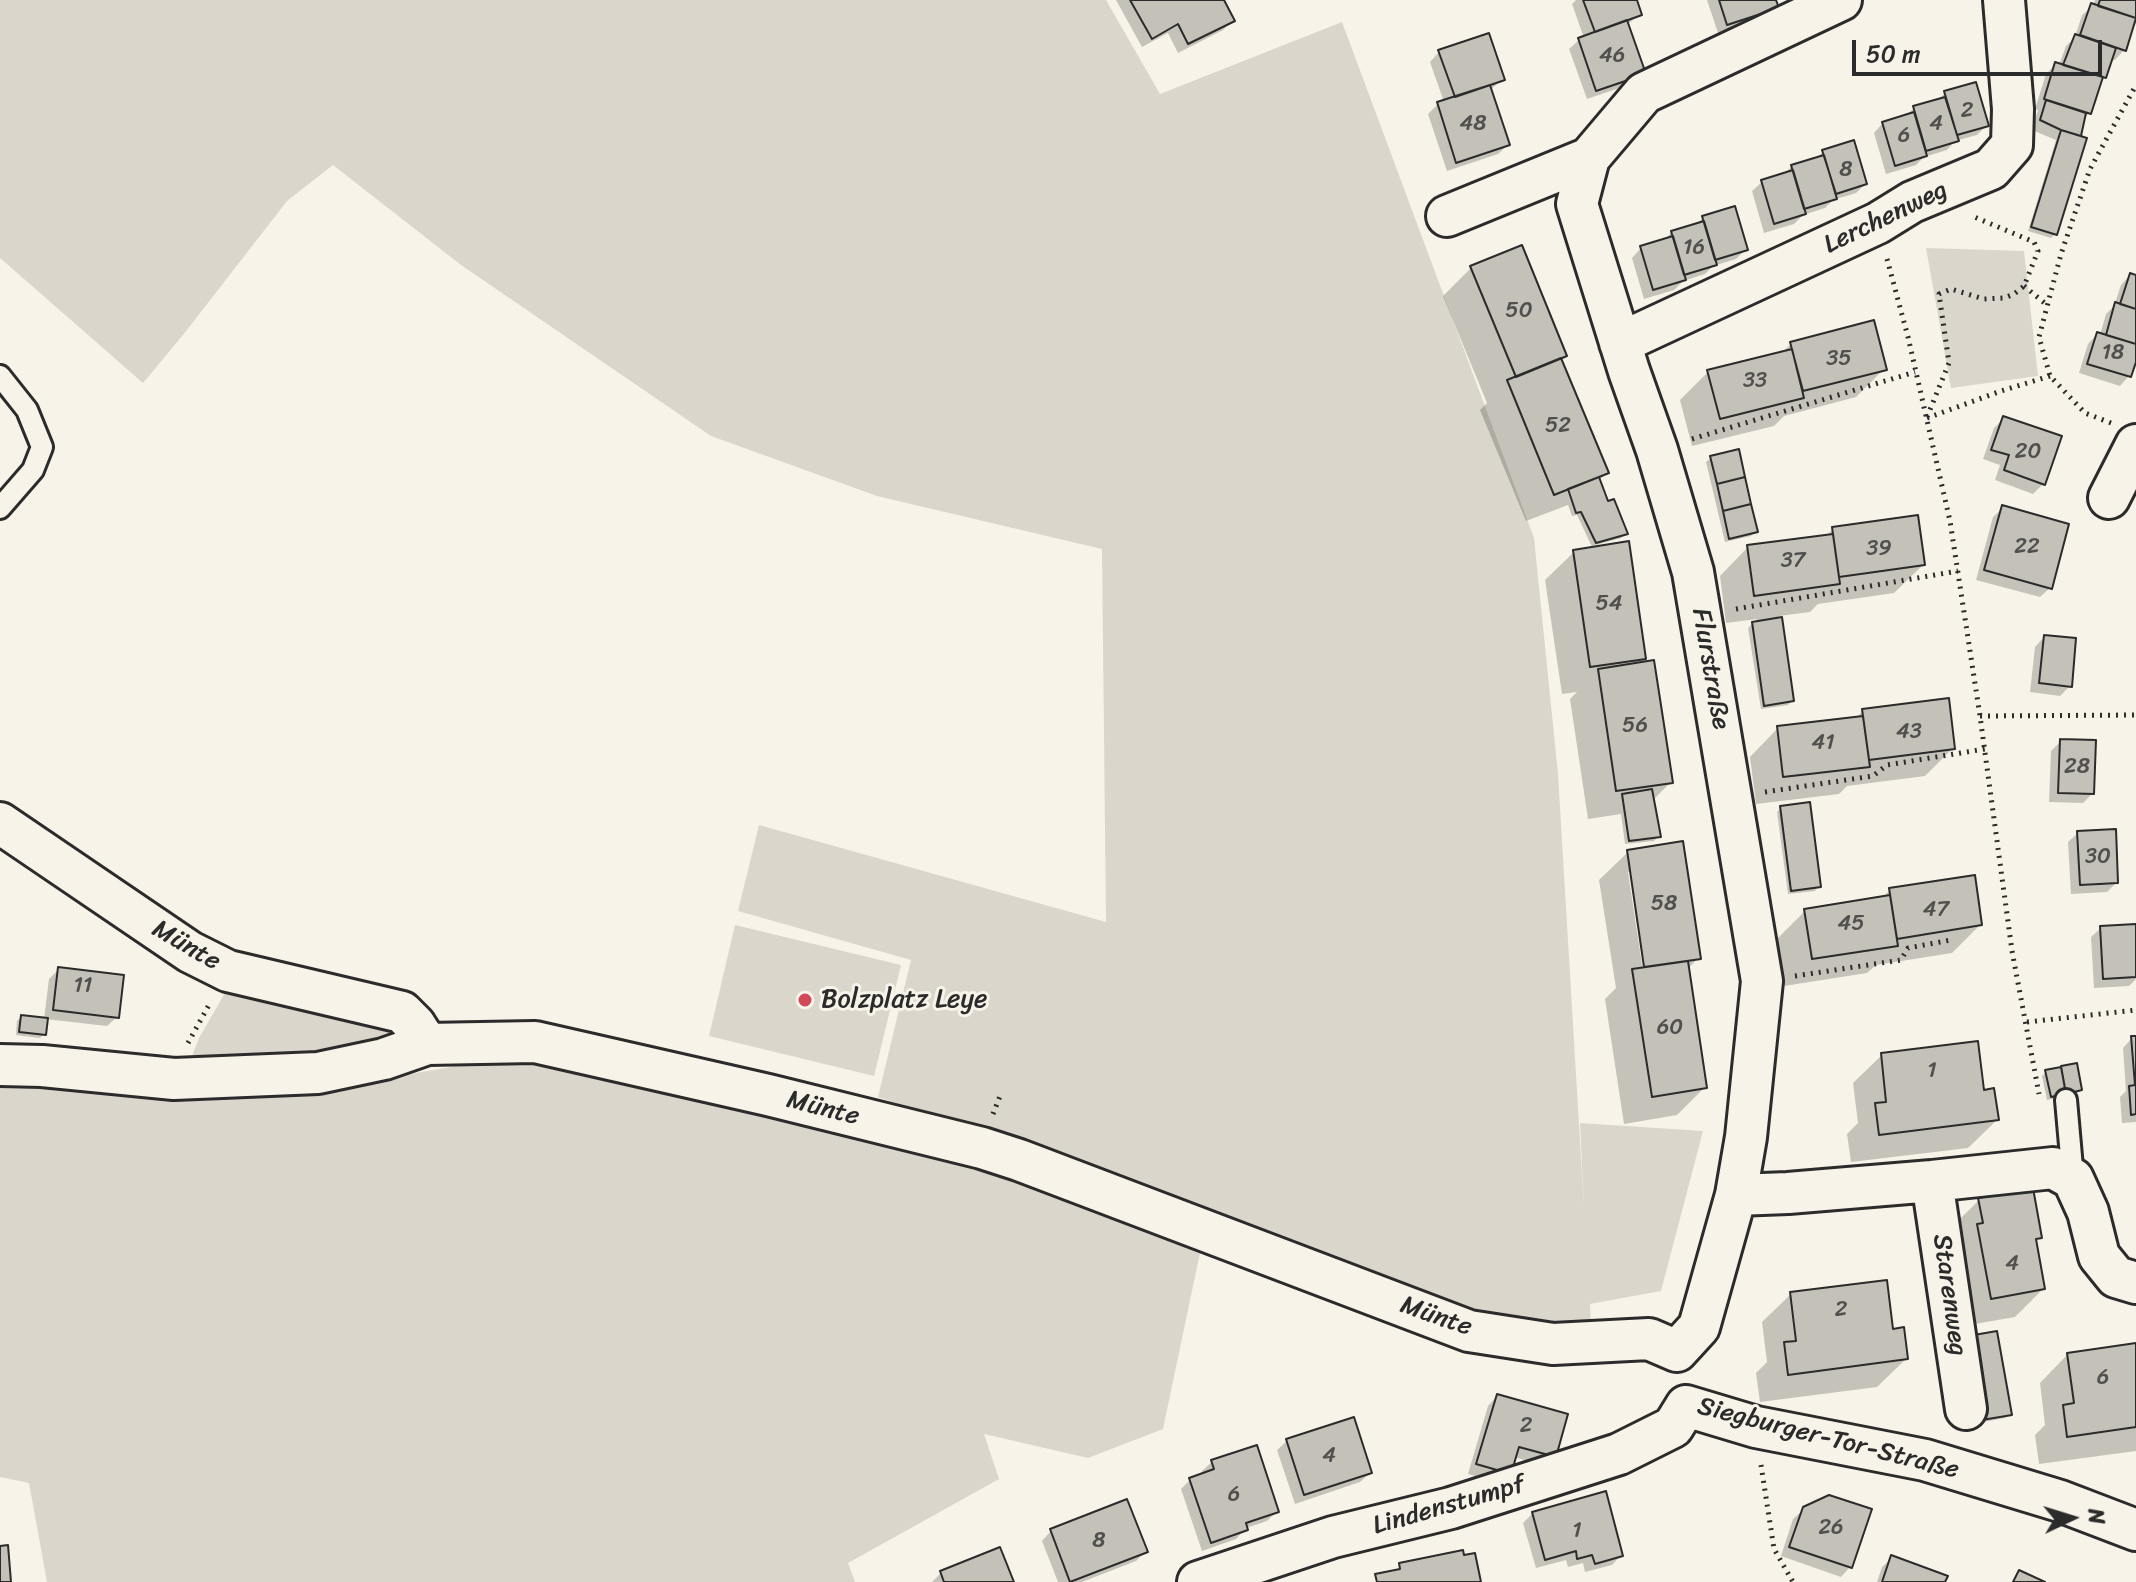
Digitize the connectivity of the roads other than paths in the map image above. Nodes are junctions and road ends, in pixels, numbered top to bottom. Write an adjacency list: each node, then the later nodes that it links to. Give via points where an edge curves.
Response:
1 (1841, 0): 3 (street, Flurstraße, via 1644,93)
2 (2004, 0): 5 (street, Lerchenweg, via 2012,145 1991,169)
3 (1589, 158): 4 (street, Flurstraße); 5 (street, Flurstraße, via 1577,204)
4 (1447, 216)
5 (1620, 343): 16 (street, Flurstraße, via 1693,572 1762,981)
6 (0, 376): 9 (lane, via 27,410 42,447 33,470)
7 (2130, 437): 8 (street)
8 (2109, 498)
9 (0, 508)
10 (0, 823): 11 (street, Münte, via 173,941 228,971 402,1012)
11 (427, 1044): 12 (street, via 318,1073 174,1079); 18 (street, Münte, via 535,1042 876,1121 1019,1160 1469,1331 1553,1344 1649,1339)
12 (0, 1065)
13 (2066, 1100): 14 (lane)
14 (2073, 1179): 15 (street, via 2053,1168); 17 (street, via 2099,1256 2116,1277)
15 (1932, 1181): 16 (street); 20 (street, Starenweg)
16 (1736, 1195): 18 (street, via 1699,1327)
17 (2136, 1283)
18 (1677, 1351): 19 (street, Siegburger-Tor-Straße)
19 (1686, 1406): 21 (street, Siegburger-Tor-Straße, via 1756,1427 1925,1460); 22 (street, Lindenstumpf, via 1673,1427 1619,1454)
20 (1966, 1409)
21 (2136, 1530)
22 (1198, 1582)

